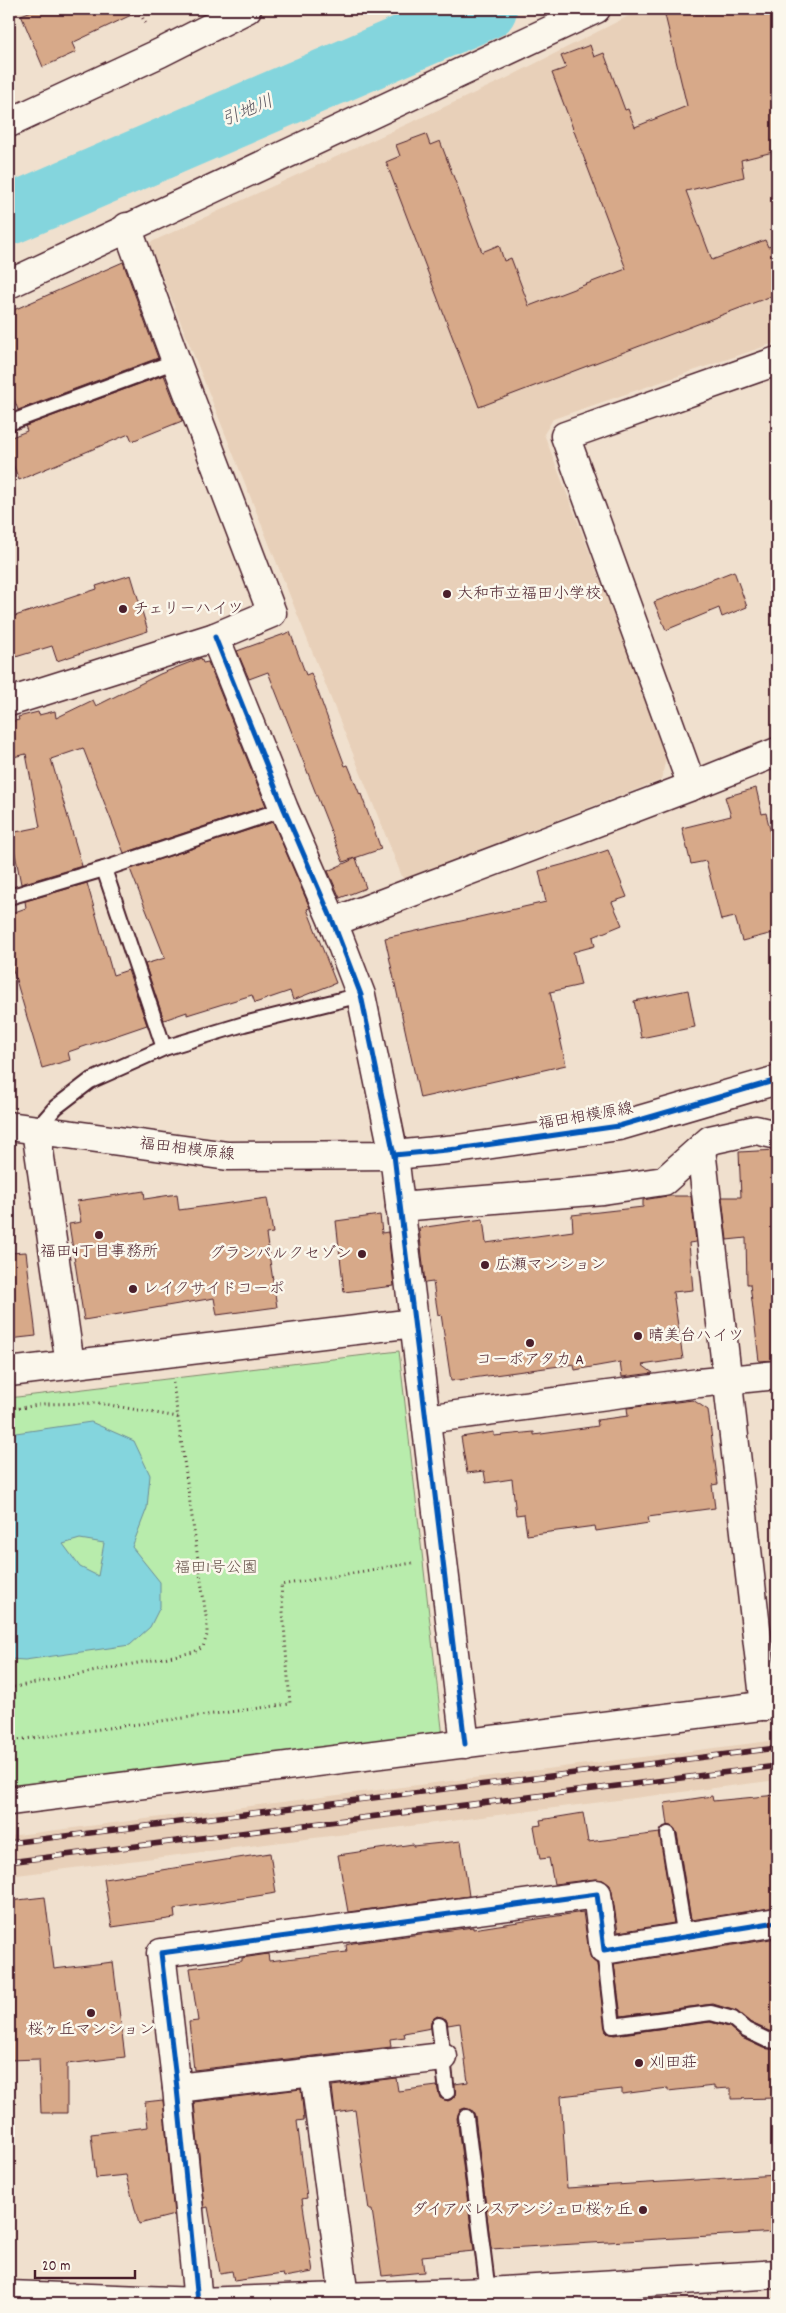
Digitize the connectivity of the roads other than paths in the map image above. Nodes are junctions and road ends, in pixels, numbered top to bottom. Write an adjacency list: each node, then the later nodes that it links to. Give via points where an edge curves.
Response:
1 (247, 9): 3 (street)
2 (596, 9): 4 (street)
3 (9, 123)
4 (127, 227): 5 (street); 6 (street)
5 (9, 284)
6 (176, 361): 8 (lane); 9 (street, via 272,613)
7 (777, 361): 12 (street, via 565,436)
8 (9, 423)
9 (216, 637): 10 (street); 13 (street)
10 (9, 702)
11 (777, 752): 12 (street)
12 (692, 786): 16 (street)
13 (284, 809): 14 (lane); 16 (street)
14 (104, 869): 15 (lane); 18 (lane)
15 (9, 897)
16 (333, 922): 17 (street)
17 (361, 995): 18 (lane); 24 (street)
18 (164, 1048): 21 (lane, via 90,1081 56,1107)
19 (777, 1080): 24 (street, 福田相模原線, via 619,1126)
20 (9, 1126): 21 (street, 福田相模原線)
21 (36, 1130): 24 (street, 福田相模原線, via 228,1156); 27 (street)
22 (777, 1134): 23 (street, via 756,1130 710,1140)
23 (701, 1149): 25 (street, via 664,1181 603,1190); 30 (street)
24 (394, 1155): 25 (street)
25 (400, 1207): 26 (street)
26 (414, 1324): 27 (street); 31 (street)
27 (70, 1364): 28 (street)
28 (9, 1372)
29 (777, 1375): 30 (street)
30 (728, 1381): 31 (street); 32 (street)
31 (426, 1419): 33 (street)
32 (771, 1705): 33 (street)
33 (465, 1744): 34 (street)
34 (9, 1802)
35 (668, 1834): 37 (lane)
36 (777, 1922): 37 (street)
37 (685, 1937): 38 (street)
38 (604, 1950): 40 (lane, via 613,2026 711,2013 733,2019 746,2030); 43 (street, via 597,1894 161,1953)
39 (439, 2025): 41 (lane)
40 (777, 2041)
41 (443, 2057): 42 (street); 44 (lane)
42 (314, 2072): 43 (street); 50 (street)
43 (177, 2088): 51 (street)
44 (446, 2092)
45 (466, 2117): 47 (lane)
46 (777, 2274): 49 (street)
47 (488, 2292): 49 (street); 50 (street)
48 (9, 2294): 51 (street)
49 (612, 2294)
50 (344, 2297): 51 (street)
51 (198, 2302)

